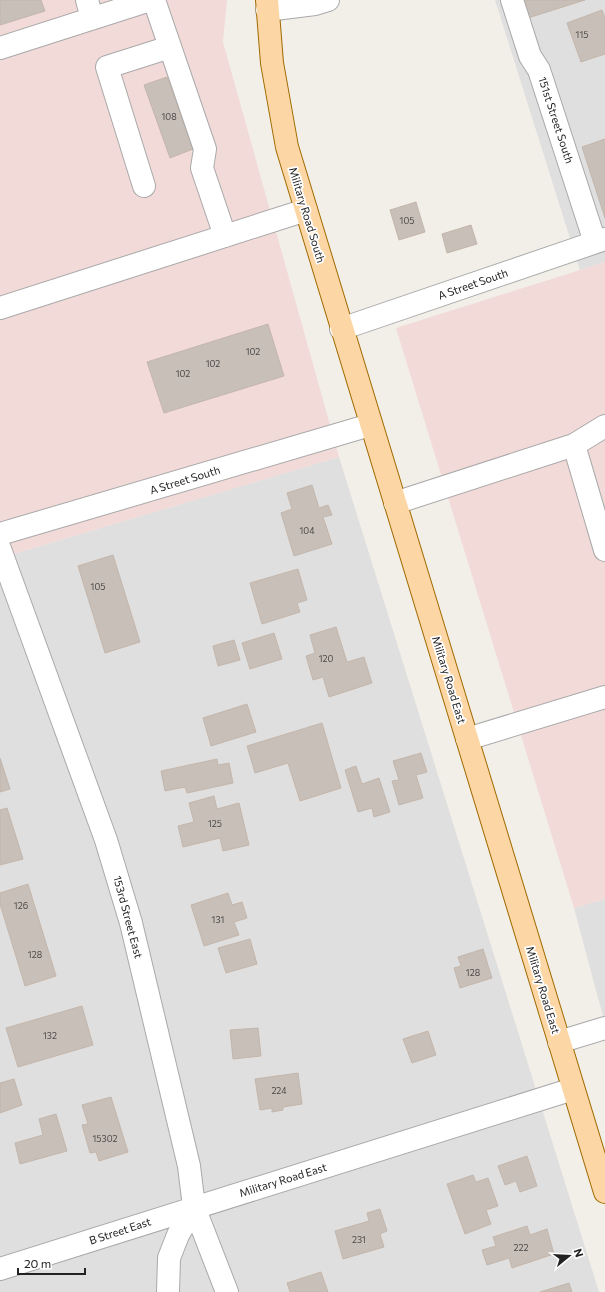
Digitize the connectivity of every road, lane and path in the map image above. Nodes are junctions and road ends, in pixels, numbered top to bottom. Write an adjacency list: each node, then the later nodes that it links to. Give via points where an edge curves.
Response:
1 (150, 0): 6 (street)
2 (154, 0): 7 (street)
3 (328, 0): 5 (street, via 315,4)
4 (512, 0): 12 (street, 151st Street South, via 530,56 540,70)
5 (267, 5): 10 (main road, Military Road South, via 272,63 287,147)
6 (89, 9): 8 (street)
7 (170, 47): 9 (street, via 107,68); 11 (street, via 205,149 202,168)
8 (0, 48)
9 (144, 186)
10 (306, 210): 11 (street); 14 (main road, Military Road South)
11 (225, 236): 13 (street)
12 (600, 241): 14 (street, A Street South)
13 (0, 308)
14 (341, 329): 15 (main road, Military Road South)
15 (370, 424): 18 (main road, Military Road East); 19 (street, A Street South)
16 (605, 426): 17 (street)
17 (574, 445): 18 (street); 21 (street)
18 (395, 503): 23 (main road, Military Road East)
19 (0, 534)
20 (0, 549): 28 (street, 153rd Street East, via 106,840 126,908 188,1166)
21 (605, 550)
22 (605, 697): 23 (street)
23 (467, 739): 25 (main road, Military Road East)
24 (605, 1028): 25 (street)
25 (559, 1042): 26 (main road, Military Road East)
26 (573, 1089): 27 (main road); 28 (street, Military Road East)
27 (605, 1192)
28 (194, 1207): 29 (street, B Street East); 30 (street, via 178,1235 169,1258); 31 (street, 153rd Street East)
29 (0, 1269)
30 (168, 1292)
31 (227, 1292)

